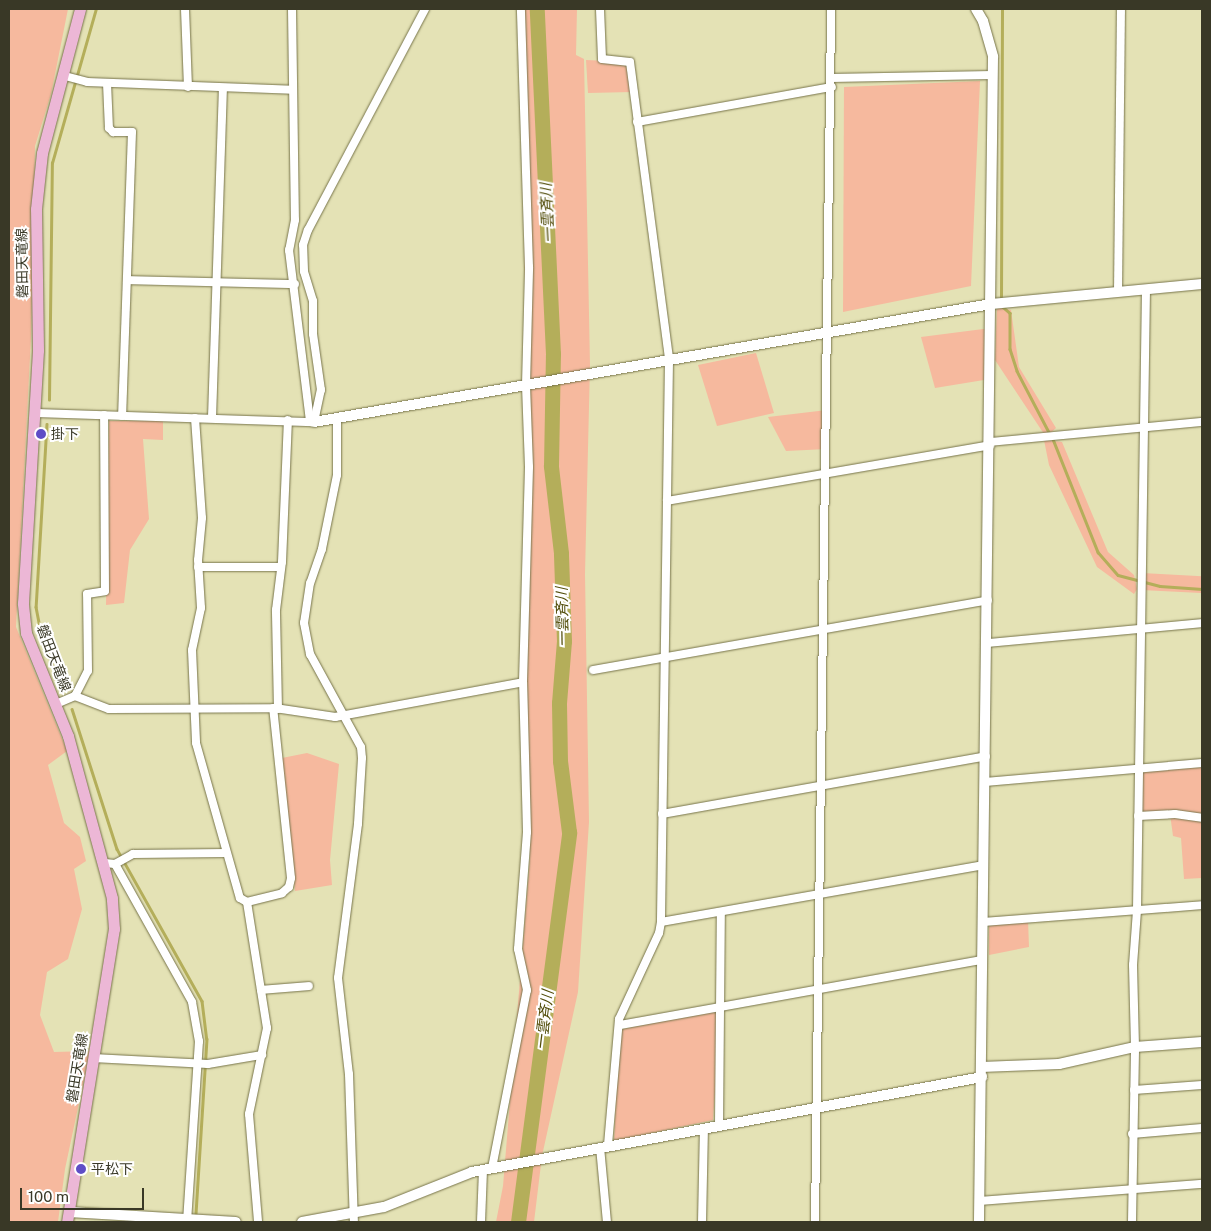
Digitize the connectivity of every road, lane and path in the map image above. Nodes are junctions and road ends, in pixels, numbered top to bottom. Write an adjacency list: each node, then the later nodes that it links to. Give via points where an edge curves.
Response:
1 (80, 9): 10 (main road, 磐田天竜線)
2 (185, 9): 14 (street)
3 (292, 9): 16 (street)
4 (425, 9): 35 (street, via 312,221 303,245 304,271 313,301 313,334 321,390)
5 (521, 9): 27 (street, via 529,267)
6 (600, 9): 17 (street, via 602,59 630,62)
7 (831, 9): 13 (street)
8 (976, 9): 11 (street, via 989,40)
9 (1121, 9): 23 (street)
10 (64, 76): 12 (street); 28 (main road, 磐田天竜線, via 42,153 36,209)
11 (992, 76): 13 (street); 24 (street)
12 (107, 83): 14 (street); 18 (street, via 109,128 113,132 132,132)
13 (832, 83): 17 (street); 25 (street)
14 (188, 87): 15 (street)
15 (223, 88): 16 (street); 19 (street)
16 (292, 90): 20 (street, via 294,220 290,250)
17 (637, 122): 26 (street)
18 (127, 280): 19 (street); 30 (street)
19 (218, 283): 20 (street); 32 (street)
20 (295, 284): 35 (street)
21 (1202, 284): 22 (street)
22 (1146, 289): 23 (street); 37 (street)
23 (1118, 292): 24 (street)
24 (991, 304): 25 (street); 38 (street)
25 (829, 332): 26 (street); 39 (street)
26 (669, 360): 27 (street); 40 (street)
27 (526, 385): 33 (street); 50 (street, via 529,467)
28 (36, 413): 29 (street); 52 (main road, 磐田天竜線, via 24,621 31,648)
29 (104, 415): 30 (street); 51 (street, via 105,592 87,594 88,671)
30 (122, 416): 31 (street)
31 (195, 418): 32 (street); 41 (street, via 202,518)
32 (212, 418): 34 (street)
33 (337, 419): 35 (street); 55 (street, via 337,475 322,549 308,590 304,623 310,654)
34 (288, 420): 35 (street); 42 (street)
35 (312, 421)
36 (1202, 422): 37 (street)
37 (1144, 428): 38 (street); 45 (street)
38 (990, 443): 39 (street); 43 (street)
39 (826, 476): 40 (street); 46 (street)
40 (667, 501): 48 (street)
41 (198, 567): 42 (street); 54 (street, via 201,608 192,650)
42 (282, 567): 53 (street, via 276,610)
43 (988, 600): 46 (street); 47 (street)
44 (1202, 623): 45 (street)
45 (1141, 628): 47 (street); 58 (street)
46 (825, 629): 48 (street); 60 (street)
47 (988, 642): 56 (street)
48 (665, 658): 49 (street); 61 (street)
49 (593, 670)
50 (523, 682): 55 (street); 94 (street, via 527,832 518,949 527,990)
51 (75, 696): 52 (street); 54 (street, via 109,709 150,706 159,710)
52 (56, 704): 65 (main road, 磐田天竜線)
53 (276, 708): 54 (street); 55 (street); 68 (street, via 291,878 282,893)
54 (194, 711): 64 (street, via 196,744)
55 (344, 716): 99 (street, via 361,747 363,771 338,978 349,1074)
56 (986, 756): 59 (street); 60 (street)
57 (1202, 762): 58 (street)
58 (1139, 768): 59 (street); 62 (street)
59 (985, 782): 66 (street)
60 (821, 785): 61 (street); 67 (street)
61 (662, 814): 72 (street)
62 (1138, 816): 63 (street, via 1175,814); 70 (street)
63 (1202, 818)
64 (226, 853): 65 (street, via 133,854); 68 (street, via 240,898)
65 (112, 863): 83 (main road, 磐田天竜線, via 114,929); 84 (street, via 187,989)
66 (984, 865): 67 (street); 73 (street)
67 (819, 895): 71 (street); 77 (street)
68 (247, 902): 76 (street)
69 (1202, 904): 70 (street)
70 (1137, 910): 73 (street); 81 (street, via 1133,964)
71 (721, 912): 72 (street); 78 (street)
72 (661, 922): 79 (street, via 659,933 619,1019)
73 (983, 922): 74 (street)
74 (982, 960): 77 (street); 85 (street)
75 (309, 986): 76 (street)
76 (261, 990): 82 (street, via 267,1028)
77 (819, 990): 78 (street); 88 (street)
78 (721, 1007): 79 (street); 89 (street)
79 (620, 1025): 93 (street)
80 (1202, 1042): 81 (street)
81 (1135, 1047): 85 (street, via 1059,1064); 87 (street)
82 (262, 1055): 84 (street); 102 (street, via 249,1114)
83 (93, 1058): 84 (street); 98 (main road, 磐田天竜線)
84 (202, 1064): 100 (street)
85 (982, 1072): 88 (street); 97 (street)
86 (1202, 1085): 87 (street)
87 (1134, 1090): 92 (street)
88 (816, 1107): 89 (street); 107 (street)
89 (719, 1125): 90 (street)
90 (704, 1128): 93 (street); 106 (street)
91 (1202, 1128): 92 (street)
92 (1132, 1134): 96 (street)
93 (604, 1147): 94 (street); 105 (street)
94 (491, 1168): 99 (street, via 442,1182); 104 (street)
95 (1202, 1184): 96 (street)
96 (1133, 1189): 97 (street); 109 (street)
97 (980, 1201): 108 (street)
98 (68, 1217): 100 (street)
99 (354, 1218): 103 (street)
100 (191, 1220): 101 (street)
101 (236, 1222)
102 (258, 1222)
103 (302, 1222)
104 (481, 1222)
105 (607, 1222)
106 (702, 1222)
107 (815, 1222)
108 (979, 1222)
109 (1132, 1222)

